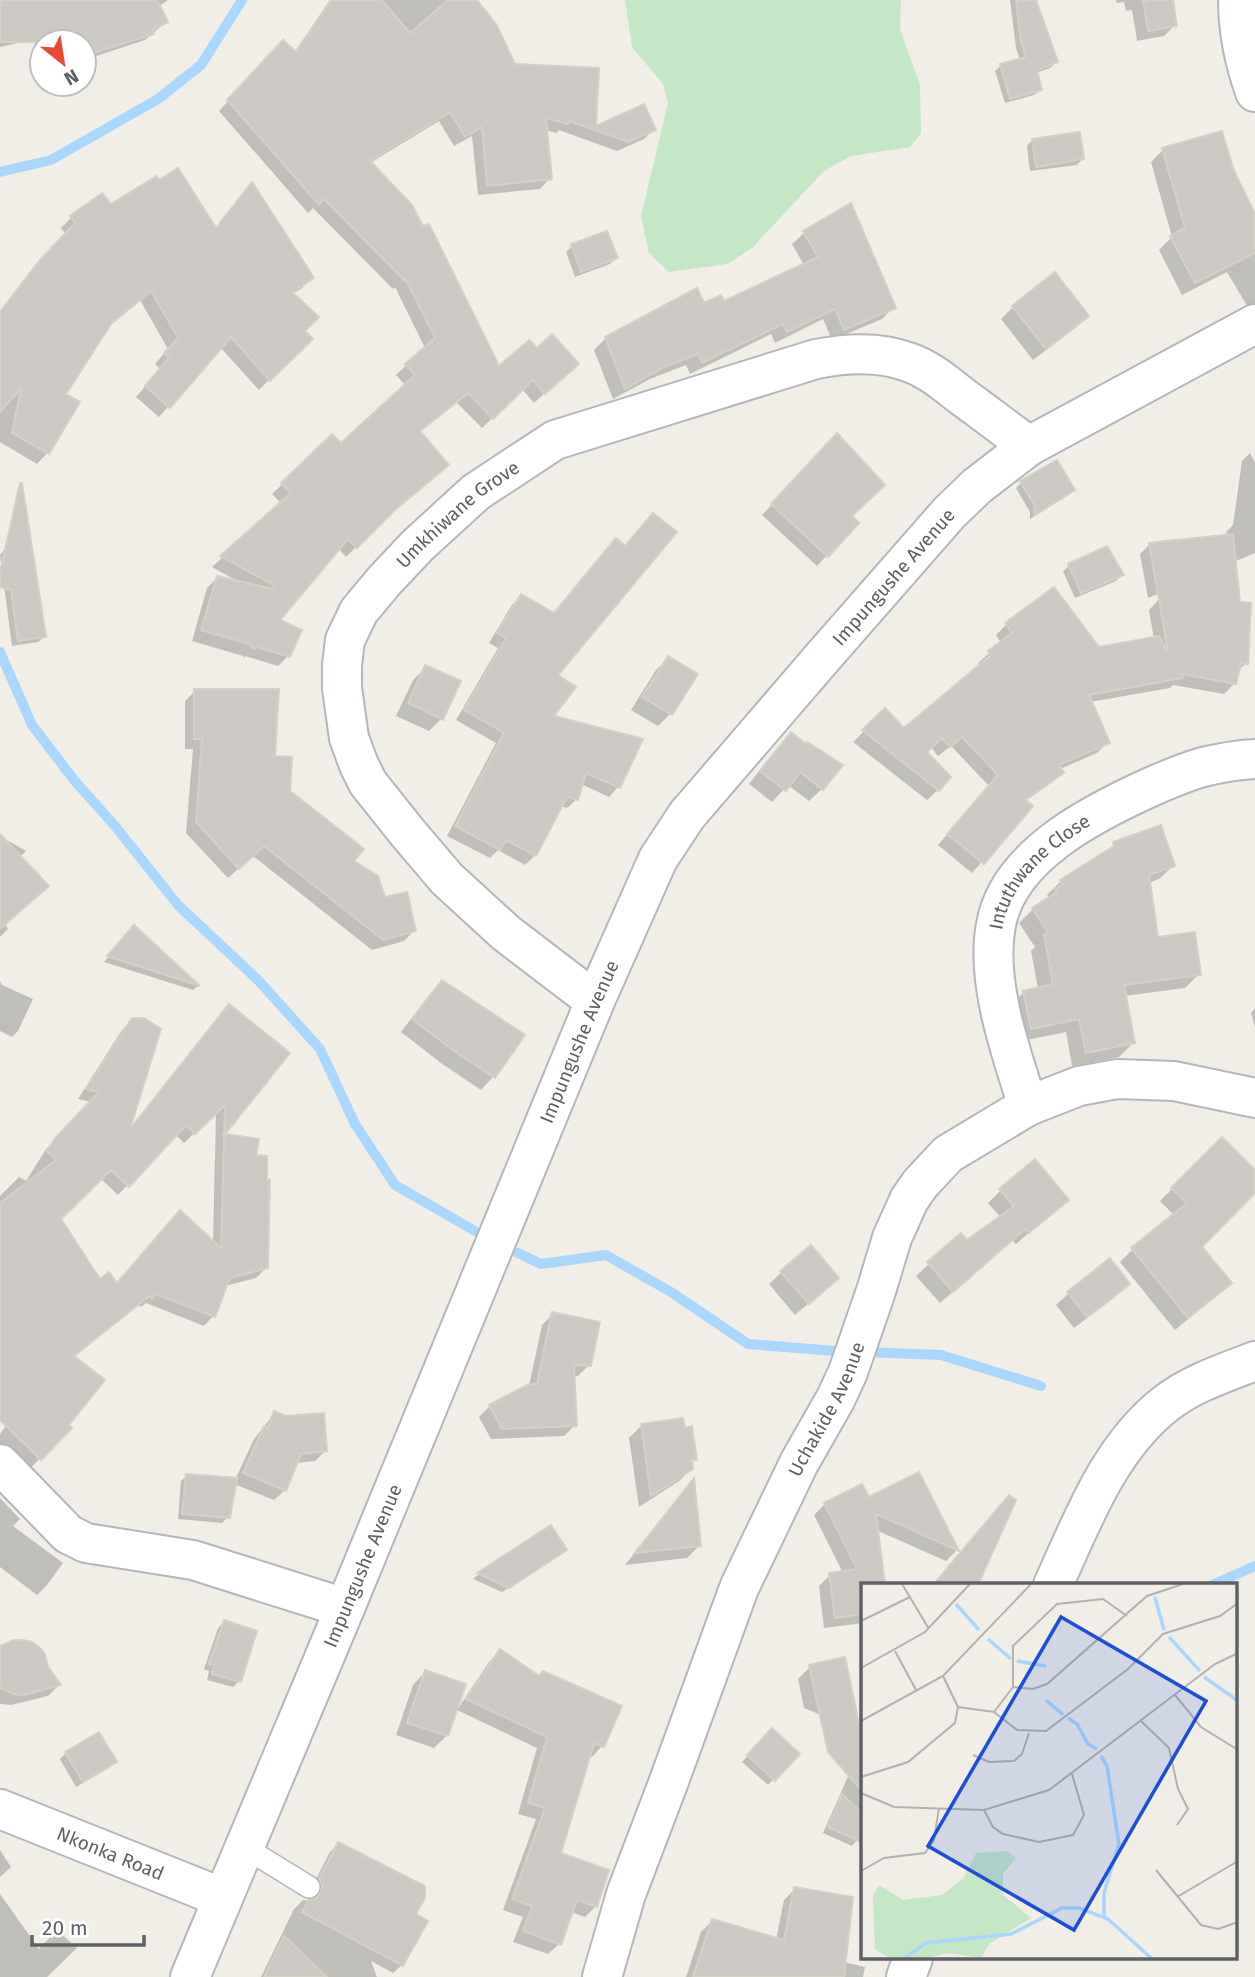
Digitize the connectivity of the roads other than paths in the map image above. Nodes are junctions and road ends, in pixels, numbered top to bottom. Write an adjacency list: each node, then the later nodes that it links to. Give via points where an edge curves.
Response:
1 (1238, 0): 2 (street, via 1243,58)
2 (1255, 92)
3 (1255, 324): 4 (street, Impungushe Avenue)
4 (1029, 446): 6 (street, Impungushe Avenue, via 949,513 687,815 658,859); 6 (street, Umkhiwane Grove, via 931,373 909,362 865,355 816,359 555,440 476,492 418,545 359,611 345,640 342,688 349,738 368,783 447,879 506,933)
5 (1255, 759): 8 (street, Intuthwane Close, via 1202,768 1124,799 1072,829 1022,872 1004,900 993,947 999,1009)
6 (595, 1001): 12 (street, Impungushe Avenue)
7 (1255, 1098): 8 (street, Uchakide Avenue, via 1174,1081 1117,1079 1079,1086)
8 (1028, 1106): 19 (street, Uchakide Avenue, via 948,1154 909,1200 848,1372 739,1588 626,1894)
9 (1255, 1361): 11 (street, via 1183,1392 1144,1424 1093,1496)
10 (0, 1464): 12 (street, via 68,1534 86,1543 193,1560)
11 (1054, 1583)
12 (345, 1608): 14 (street, Impungushe Avenue)
13 (0, 1809): 16 (street, Nkonka Road)
14 (244, 1847): 15 (lane); 16 (street, Impungushe Avenue)
15 (309, 1887)
16 (223, 1898): 18 (street, Impungushe Avenue)
17 (912, 1960): 20 (street)
18 (190, 1977)
19 (602, 1977)
20 (906, 1977)

